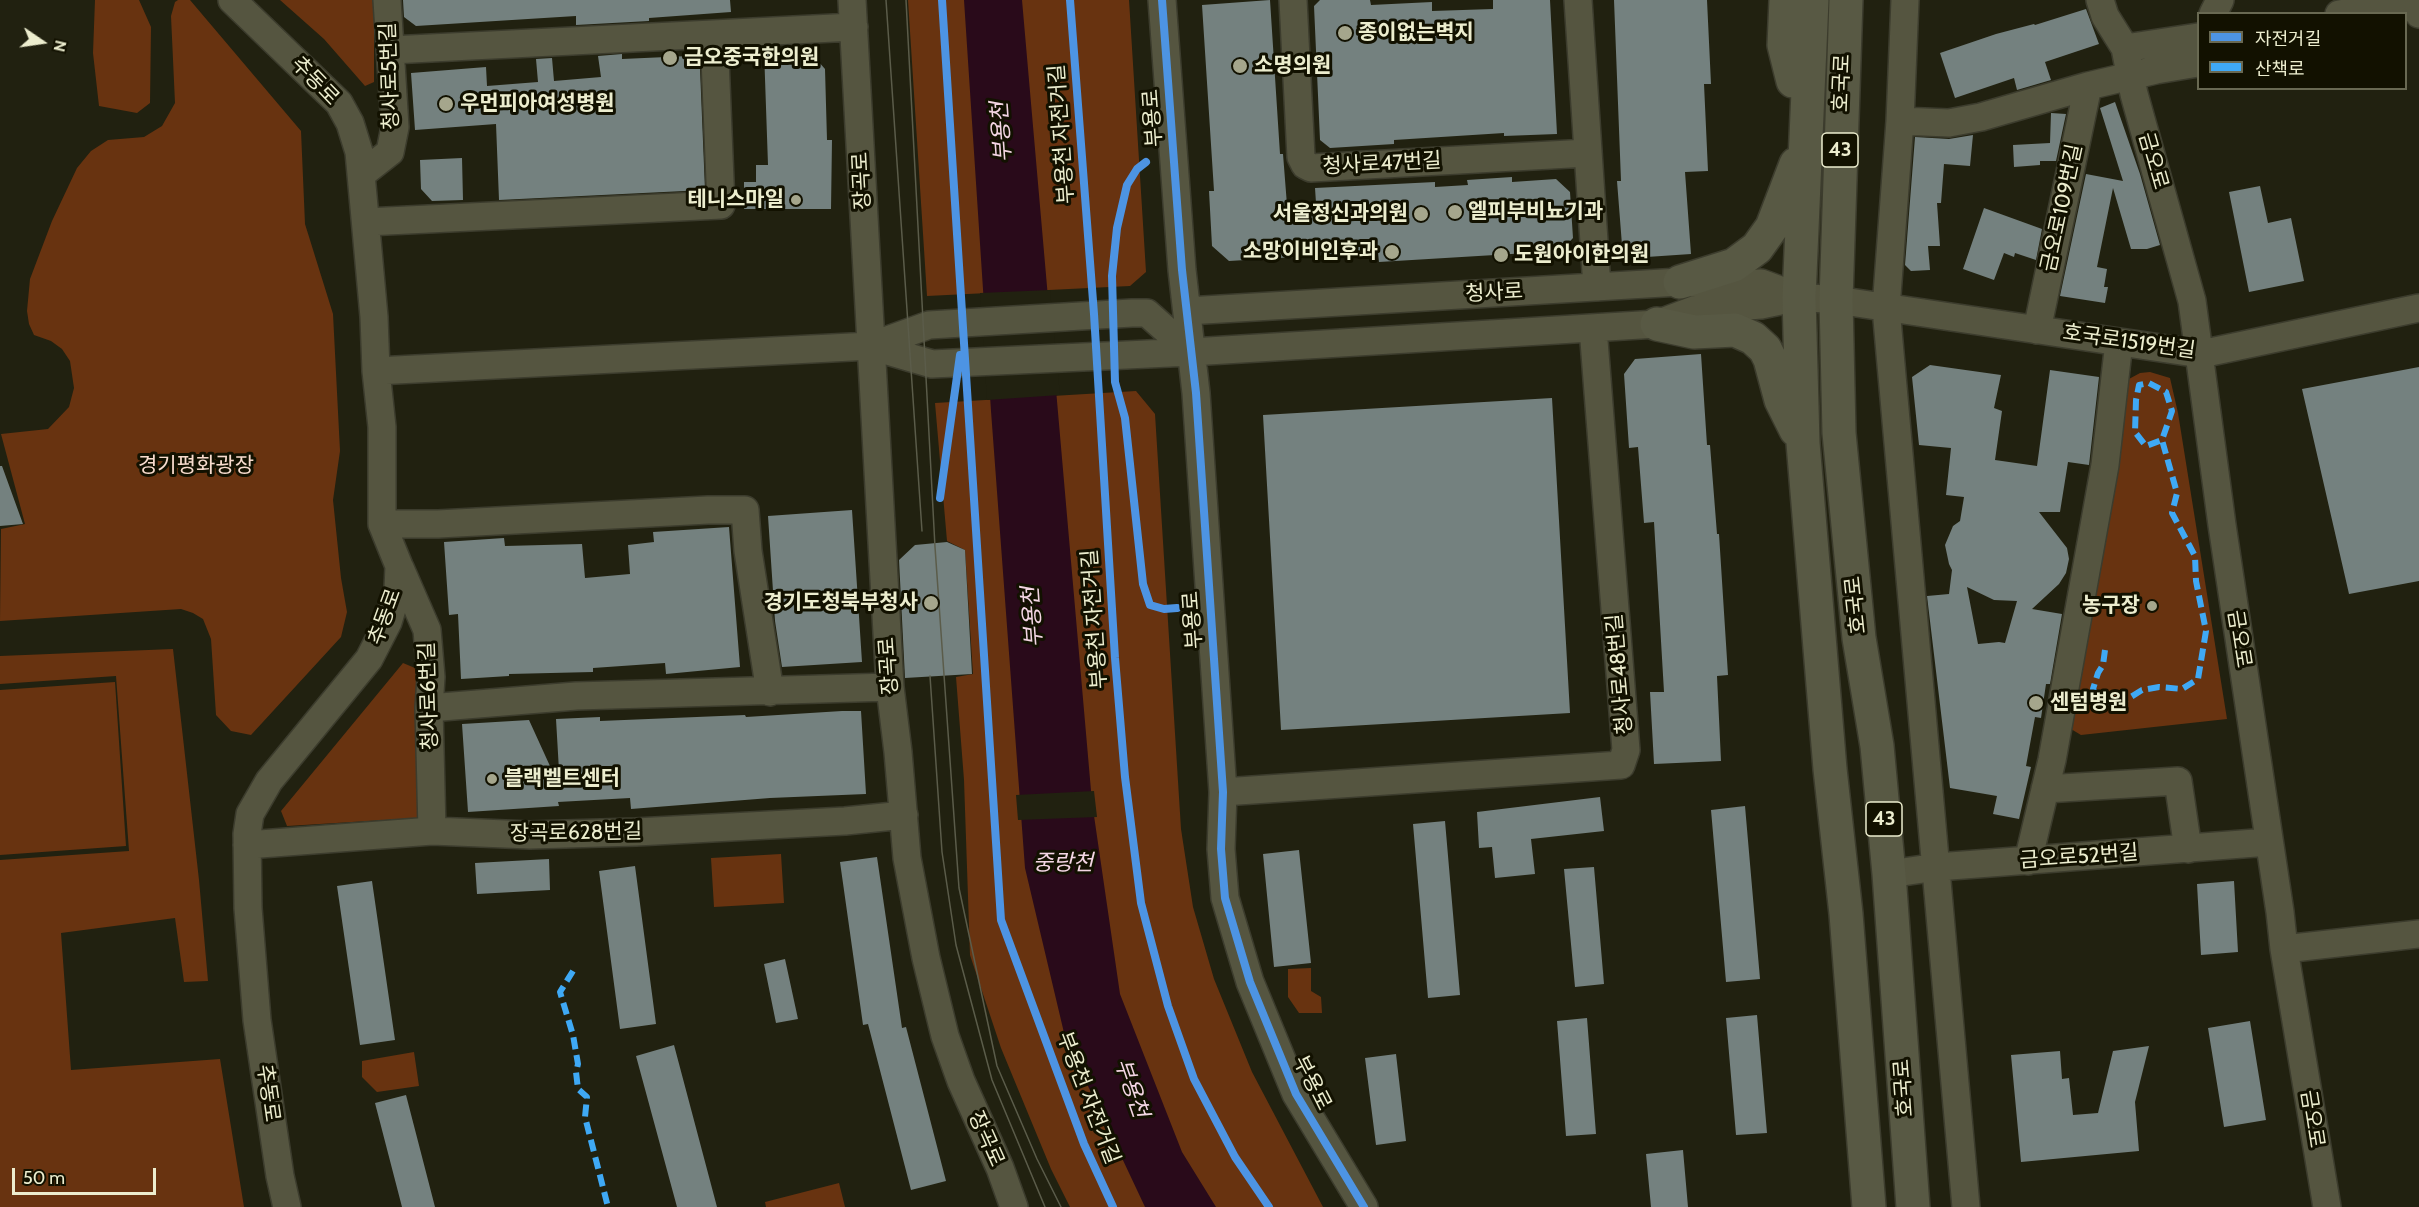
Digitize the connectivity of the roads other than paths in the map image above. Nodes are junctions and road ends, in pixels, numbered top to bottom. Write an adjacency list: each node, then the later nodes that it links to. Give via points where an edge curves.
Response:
1 (232, 0): 28 (street, 추동로, via 339,103 350,123)
2 (387, 0): 20 (street, 청사로5번길)
3 (852, 0): 16 (street, 장곡로)
4 (1162, 0): 37 (street, 부용로)
5 (1293, 0): 27 (street, 청사로47번길, via 1301,157 1305,165 1316,168)
6 (1578, 0): 27 (street)
7 (1786, 0): 23 (main road, via 1784,45)
8 (1797, 0): 23 (main road)
9 (1812, 0): 26 (main road, 호국로 / 43)
10 (1846, 0): 34 (main road, 호국로 / 43)
11 (1905, 0): 25 (street)
12 (2100, 0): 19 (street, 금오로)
13 (2384, 3): 14 (street); 15 (street, via 2414,9)
14 (2347, 12)
15 (2419, 14)
16 (854, 27): 17 (street); 42 (street, 장곡로)
17 (714, 34): 20 (street); 30 (street, via 721,206)
18 (2197, 37): 19 (street)
19 (2125, 48): 22 (street, 금오로)
20 (390, 50): 28 (street, 청사로5번길, via 395,127 390,152)
21 (2197, 63): 22 (street)
22 (2129, 75): 24 (street); 44 (street, 금오로, via 2192,301)
23 (1793, 81): 29 (main road)
24 (2088, 86): 25 (street, via 1949,123); 40 (street, 금오로109번길)
25 (1900, 121): 35 (street)
26 (1806, 140): 29 (main road); 33 (main road, 호국로 / 43)
27 (1588, 153): 32 (street)
28 (362, 174): 30 (street, 추동로)
29 (1789, 178): 31 (main road, via 1772,227 1757,248 1734,265)
30 (366, 222): 45 (street, 추동로)
31 (1680, 282): 32 (street, 청사로); 33 (street, 청사로, via 1761,283)
32 (1597, 287): 37 (street, 청사로)
33 (1799, 297): 34 (street, 청사로); 38 (street, 청사로, via 1761,305 1694,310); 46 (main road, 호국로 / 43)
34 (1836, 300): 35 (street, 호국로1519번길); 61 (main road, 호국로 / 43, via 1840,445 1859,638 1877,746)
35 (1886, 308): 40 (street, 호국로1519번길); 60 (street)
36 (2419, 308): 44 (street, 호국로1519번길)
37 (1187, 311): 43 (street, 부용로)
38 (1657, 324): 39 (street, 청사로); 46 (main road, 호국로, via 1695,332 1735,330 1753,338 1770,358 1781,400)
39 (1593, 328): 43 (street, 청사로); 53 (street, 청사로48번길, via 1626,750 1621,765)
40 (2037, 330): 41 (street, 호국로1519번길)
41 (2119, 342): 44 (street, 호국로1519번길); 52 (street, via 2105,465)
42 (871, 346): 43 (street, 청사로, via 932,364); 43 (street, via 929,325 1147,313); 45 (street); 49 (street, 장곡로)
43 (1191, 352): 53 (street, 부용로)
44 (2201, 354): 56 (street, 금오로, via 2222,525)
45 (376, 371): 47 (street, 추동로, via 382,427)
46 (1803, 443): 67 (main road, 호국로 / 43)
47 (382, 524): 48 (street, 추동로); 50 (street, via 745,510)
48 (399, 566): 51 (street, 청사로6번길, via 427,630); 57 (street, 추동로, via 398,589 388,622 369,659 260,796 250,814)
49 (890, 687): 50 (street); 54 (street, 장곡로)
50 (770, 692): 51 (street, via 576,696)
51 (429, 708): 55 (street, 청사로6번길)
52 (2045, 789): 58 (street, via 2178,781); 59 (street)
53 (1223, 792): 66 (street, 부용로, via 1221,849 1225,898 1250,982 1296,1094)
54 (904, 815): 55 (street, 장곡로628번길, via 636,832 530,835); 65 (street, 장곡로, via 907,858 945,1036)
55 (432, 831): 57 (street, 장곡로628번길)
56 (2270, 842): 58 (street, 금오로52번길); 63 (street, 금오로)
57 (247, 845): 64 (street, 추동로, via 257,1020)
58 (2188, 849): 59 (street, 금오로52번길)
59 (2028, 861): 60 (street, 금오로52번길)
60 (1937, 867): 61 (street, 금오로52번길); 69 (street)
61 (1889, 874): 68 (main road, 호국로 / 43)
62 (2419, 934): 63 (street)
63 (2283, 949): 70 (street, 금오로)
64 (287, 1207)
65 (1014, 1207)
66 (1364, 1207)
67 (1869, 1207)
68 (1913, 1207)
69 (1966, 1207)
70 (2327, 1207)

